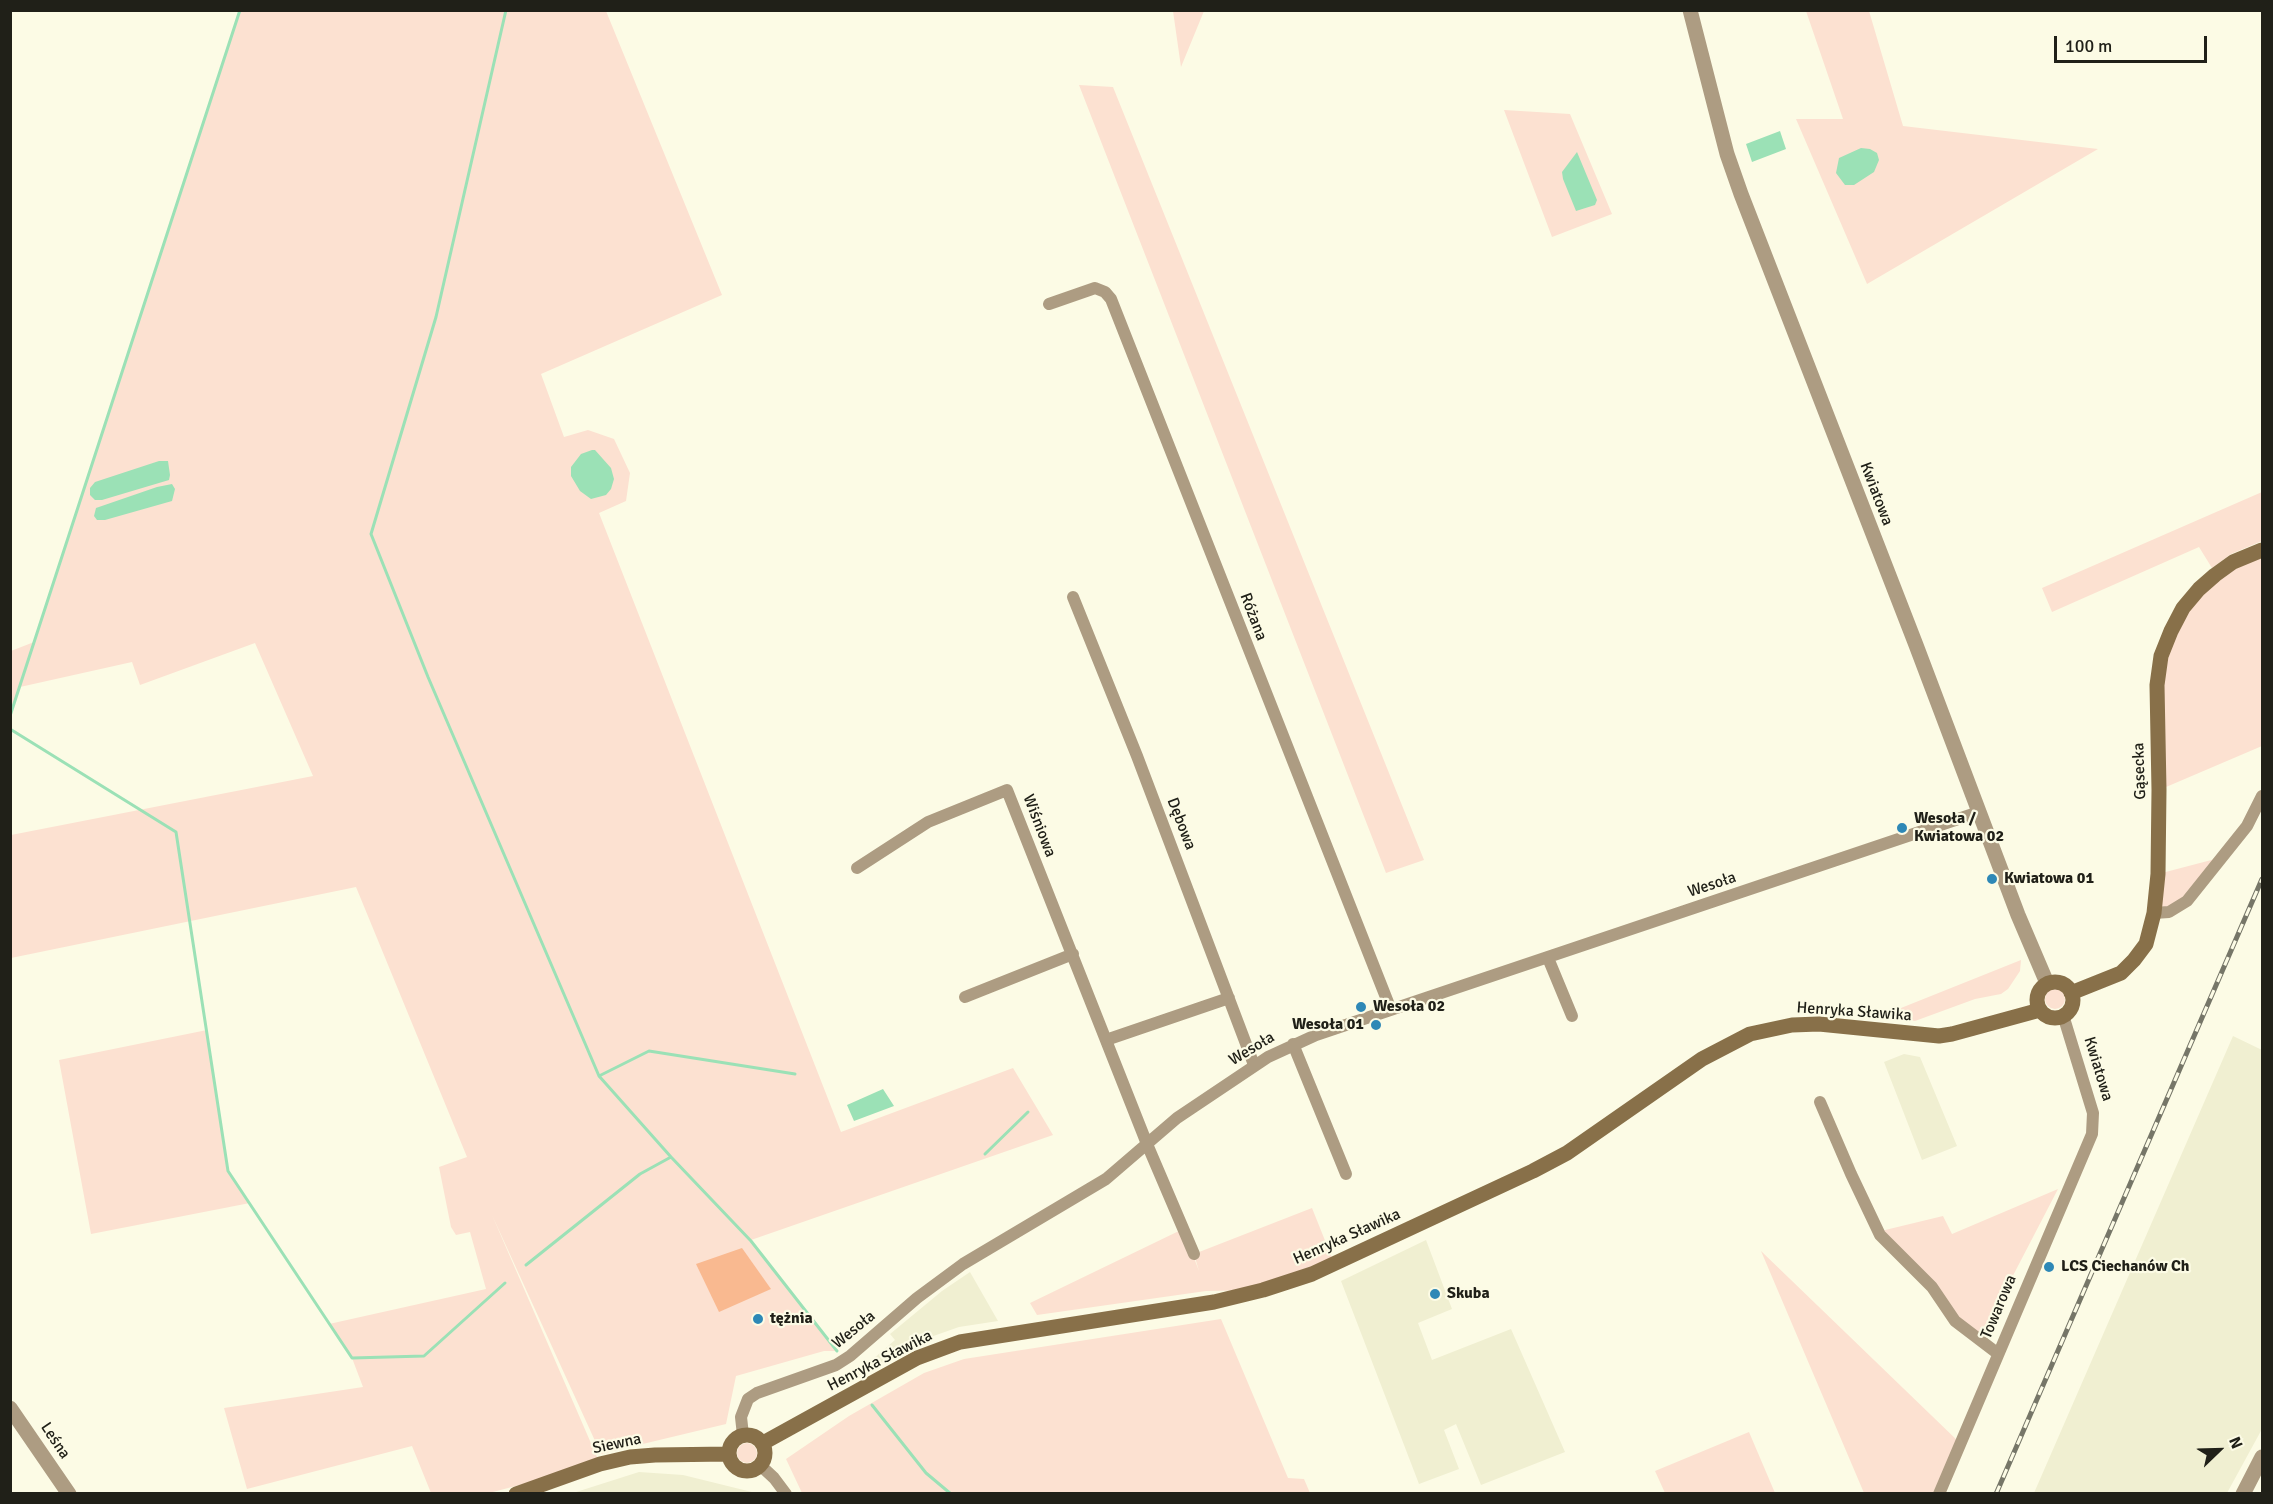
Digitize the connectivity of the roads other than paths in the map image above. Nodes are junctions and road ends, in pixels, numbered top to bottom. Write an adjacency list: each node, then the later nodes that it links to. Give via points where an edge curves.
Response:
1 (1690, 10): 6 (street, Kwiatowa, via 1741,194)
2 (1049, 304): 16 (street, Różana, via 1095,288 1111,299)
3 (2262, 550): 8 (main road, Gąsecka, via 2233,562 2199,589 2179,616 2161,656)
4 (1073, 597): 14 (street, Dębowa)
5 (2262, 796): 8 (street, via 2247,826 2187,901 2169,912)
6 (1979, 812): 10 (street, Wesoła); 11 (street, Kwiatowa)
7 (857, 868): 9 (street, Wiśniowa, via 928,822 1008,790)
8 (2154, 913): 12 (main road, Gąsecka, via 2146,944 2121,973)
9 (1073, 954): 13 (street); 19 (street, Wiśniowa)
10 (1548, 958): 16 (street, Wesoła); 18 (street)
11 (2047, 983): 12 (main road, via 2061,983); 15 (main road, via 2039,991)
12 (2071, 993): 17 (main road, via 2070,1008)
13 (965, 997)
14 (1229, 998): 19 (street); 21 (street, Dębowa)
15 (2039, 1005): 17 (main road, via 2049,1016); 30 (main road, Henryka Sławika, via 1939,1036 1818,1024 1792,1025 1750,1035 1702,1059 1568,1153 1312,1274 1214,1302 960,1342 917,1358)
16 (1390, 1010): 20 (street, Wesoła)
17 (2063, 1015): 23 (street, Kwiatowa, via 2093,1113)
18 (1572, 1016)
19 (1106, 1040): 24 (street, Wiśniowa)
20 (1293, 1044): 21 (street, Wesoła); 25 (street)
21 (1254, 1065): 24 (street, Wesoła, via 1177,1118)
22 (1820, 1102): 27 (street, via 1880,1235 1932,1287 1955,1321)
23 (2092, 1134): 27 (street, Towarowa)
24 (1147, 1144): 26 (street, Wiśniowa); 29 (street, Wesoła, via 1106,1179 963,1264 836,1365 748,1399 741,1417)
25 (1346, 1174)
26 (1194, 1254)
27 (1997, 1353): 37 (street, Towarowa)
28 (10, 1408): 34 (street, Leśna)
29 (743, 1435): 30 (main road, via 754,1436); 31 (main road, via 731,1444)
30 (763, 1443): 33 (main road, via 766,1455)
31 (729, 1454): 33 (main road, via 732,1464 742,1470 751,1471); 35 (main road, Siewna, via 630,1457)
32 (2262, 1457): 38 (street)
33 (760, 1465): 36 (street)
34 (69, 1494)
35 (516, 1494)
36 (786, 1494)
37 (1939, 1494)
38 (2243, 1494)

